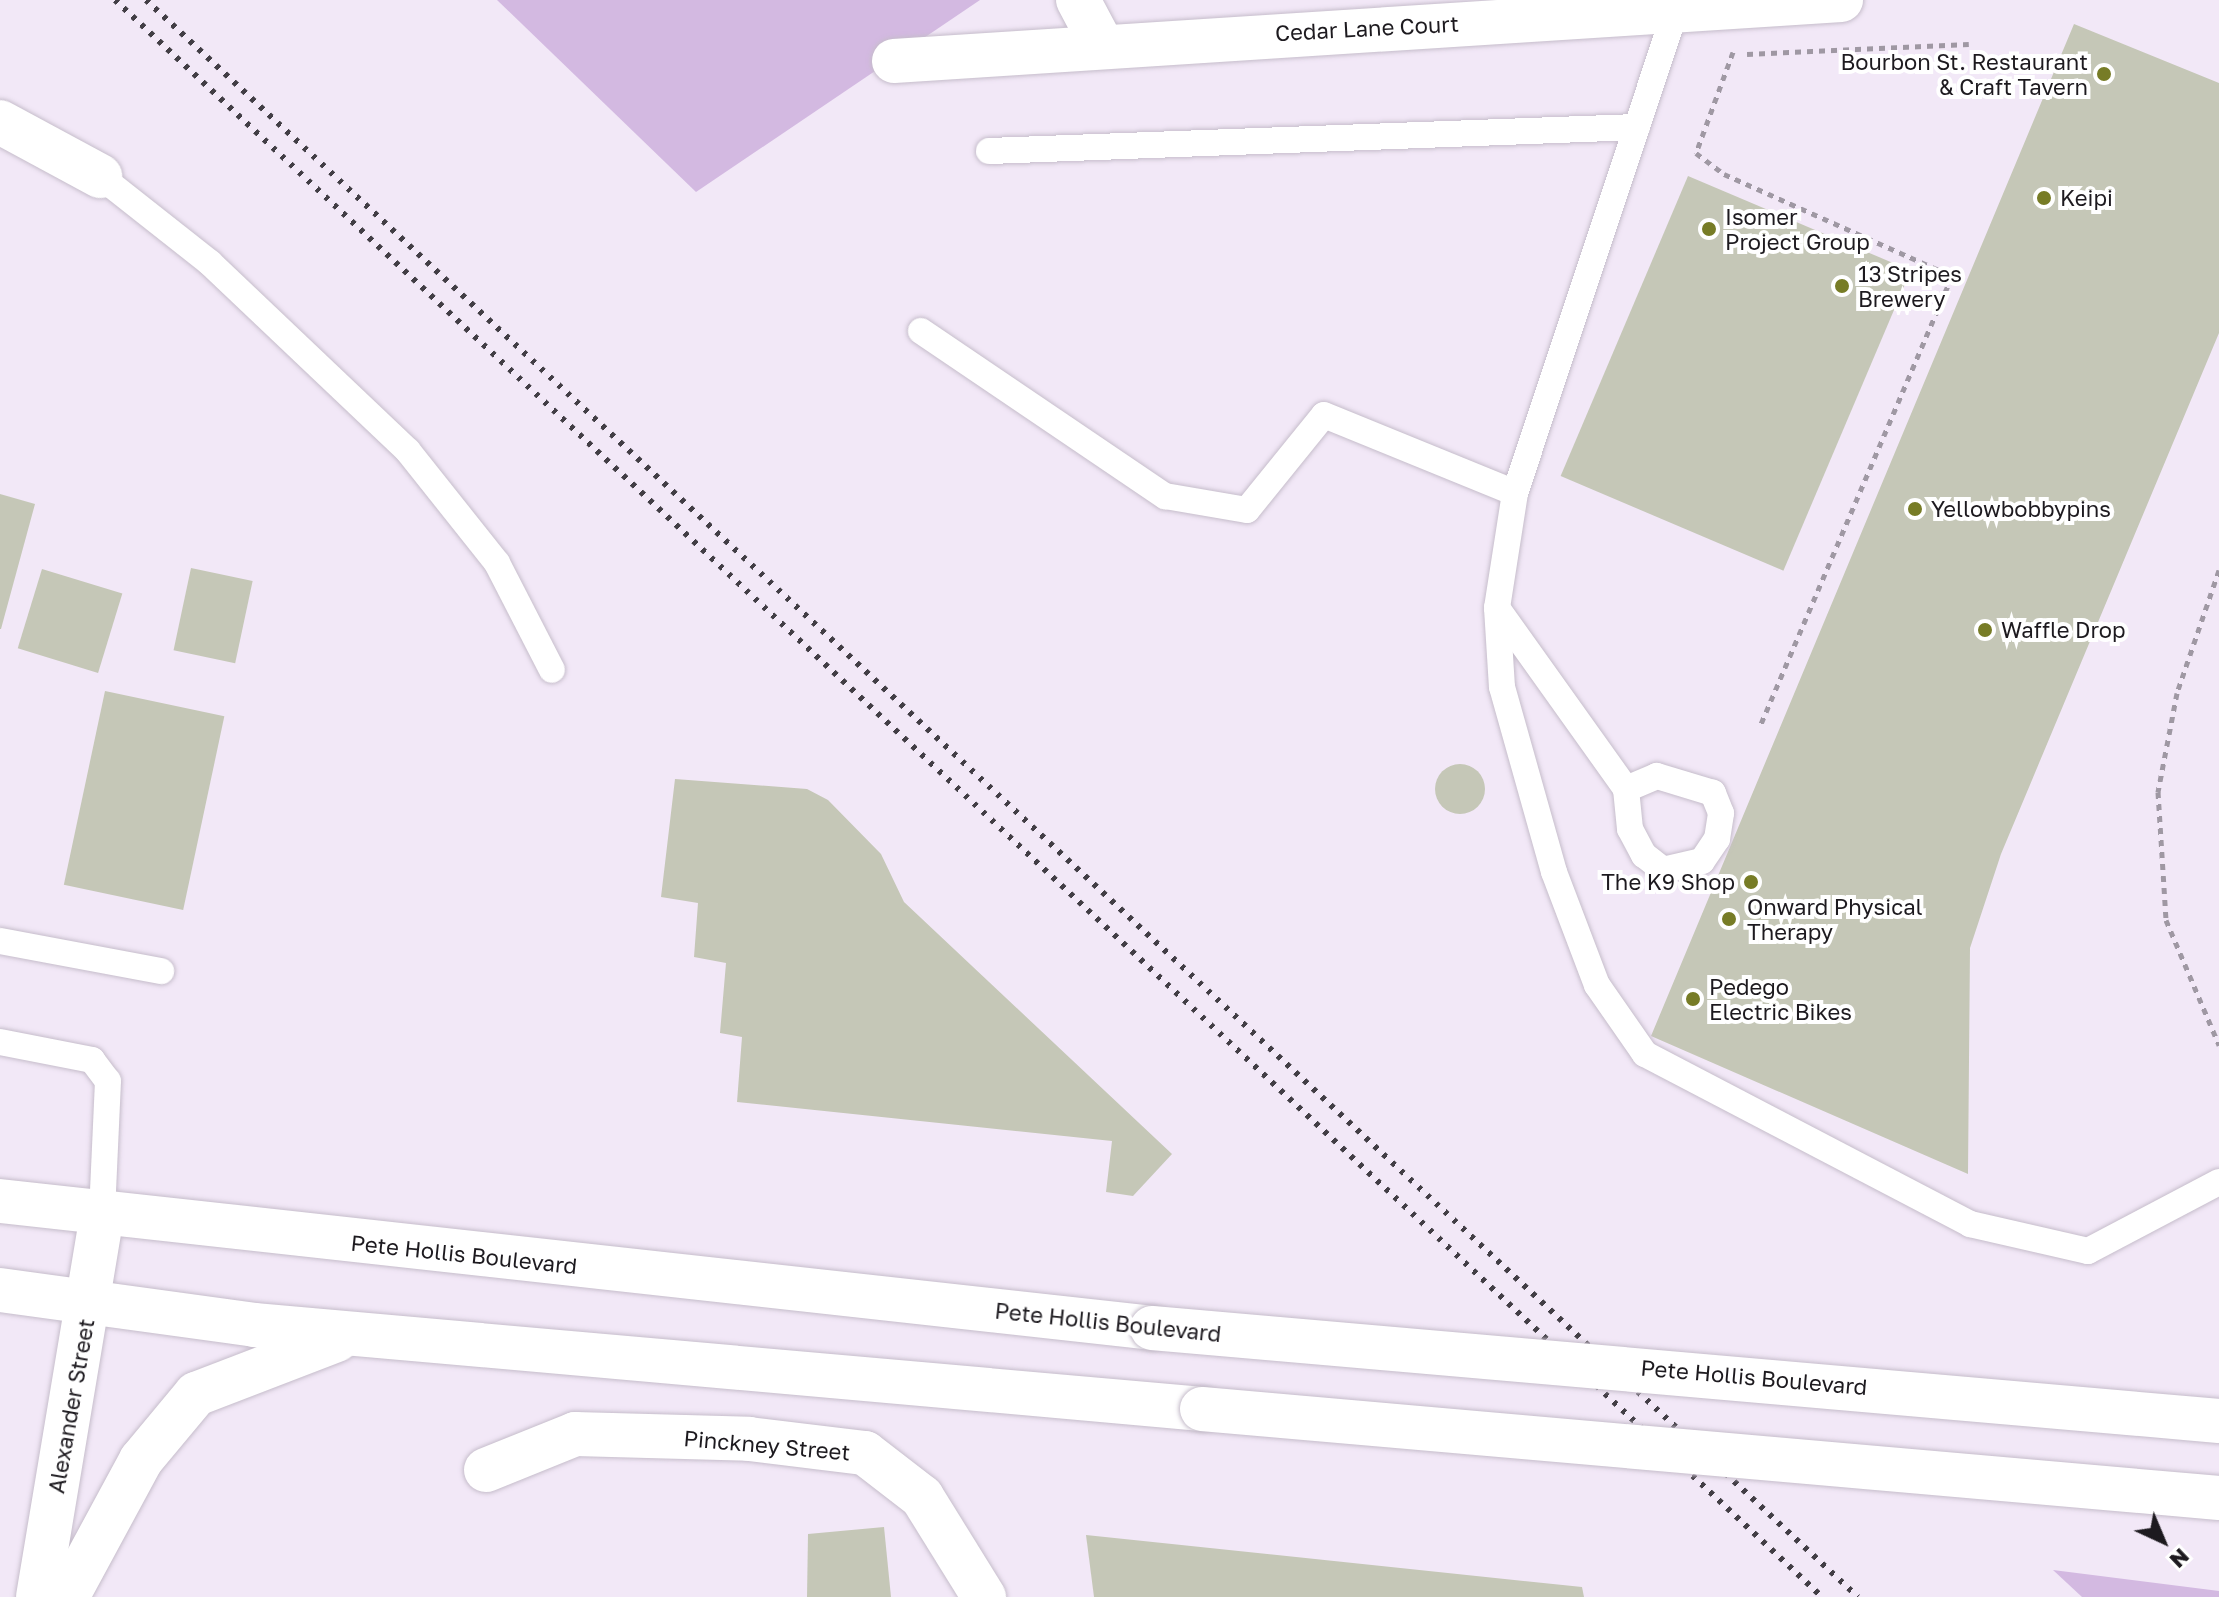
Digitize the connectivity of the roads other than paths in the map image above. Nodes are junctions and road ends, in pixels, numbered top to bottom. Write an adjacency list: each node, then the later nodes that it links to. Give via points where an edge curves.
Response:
1 (1078, 0): 4 (main road)
2 (1841, 0): 3 (main road, Cedar Lane Court)
3 (1676, 9): 4 (main road, Cedar Lane Court); 7 (lane)
4 (1103, 47): 5 (main road, Cedar Lane Court)
5 (894, 61)
6 (0, 122): 9 (main road)
7 (1637, 127): 8 (lane); 11 (lane)
8 (989, 151)
9 (100, 176): 13 (lane, via 210,263 408,451 497,563)
10 (921, 331): 11 (lane, via 1165,496 1247,510 1324,415)
11 (1515, 493): 12 (lane)
12 (1497, 608): 14 (lane); 18 (lane, via 1502,687 1554,872 1597,985 1645,1054 1970,1224 2088,1251)
13 (552, 670)
14 (1626, 789)
15 (0, 941): 16 (lane)
16 (161, 971)
17 (0, 1042): 20 (lane, via 92,1060 108,1081)
18 (2219, 1182)
19 (0, 1201): 20 (main road, Pete Hollis Boulevard)
20 (102, 1215): 22 (main road, Alexander Street); 24 (main road, Pete Hollis Boulevard, bridge, via 1152,1328)
21 (0, 1290): 22 (main road)
22 (90, 1300): 23 (main road, via 254,1325); 27 (main road, Alexander Street)
23 (373, 1332): 26 (main road, bridge); 28 (main road, via 302,1348 196,1394 141,1460)
24 (2219, 1421)
25 (486, 1470): 29 (main road, Pinckney Street, via 575,1434 749,1439 865,1453 922,1497)
26 (2219, 1498)
27 (38, 1597)
28 (67, 1597)
29 (984, 1597)

